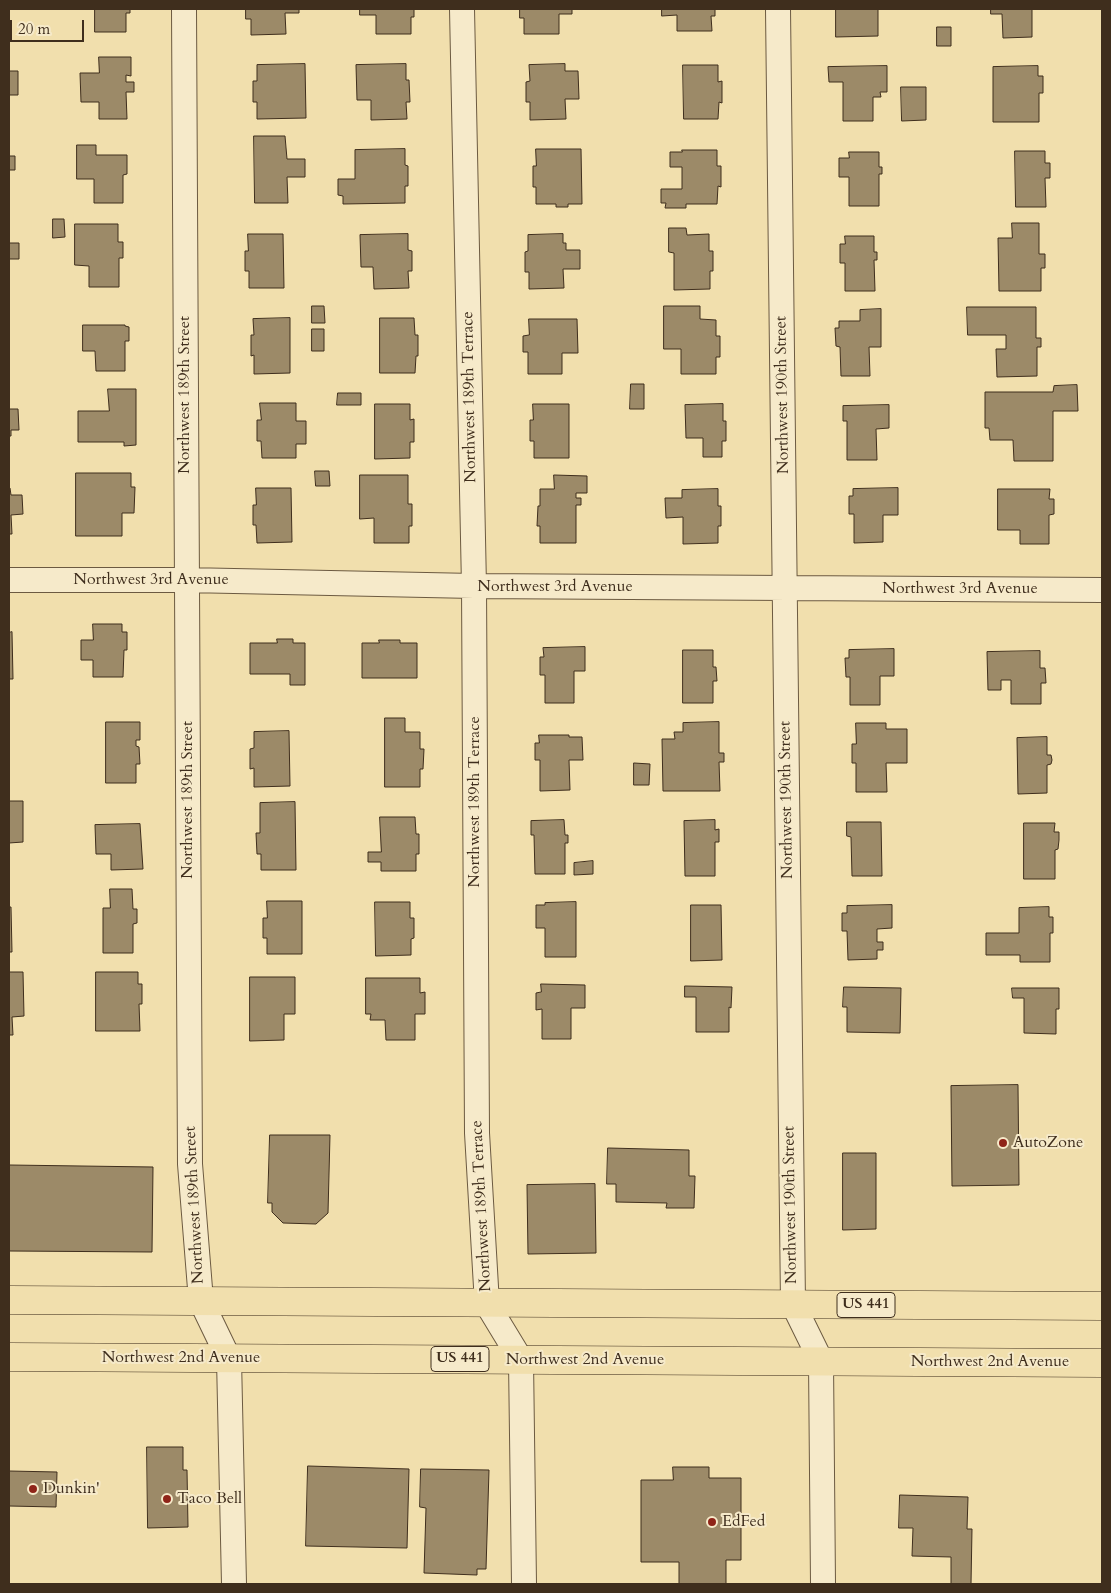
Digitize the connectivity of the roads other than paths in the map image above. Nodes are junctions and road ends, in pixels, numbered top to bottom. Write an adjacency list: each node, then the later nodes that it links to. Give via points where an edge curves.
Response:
1 (184, 9): 5 (street, Northwest 189th Street)
2 (462, 9): 6 (street, Northwest 189th Terrace)
3 (778, 9): 7 (street, Northwest 190th Street)
4 (9, 580): 5 (street, Northwest 3rd Avenue)
5 (186, 580): 6 (street, Northwest 3rd Avenue); 10 (street, Northwest 189th Street, via 190,1164)
6 (474, 586): 7 (street, Northwest 3rd Avenue); 11 (street, Northwest 189th Terrace, via 477,1134)
7 (785, 588): 8 (street, Northwest 3rd Avenue); 12 (street, Northwest 190th Street)
8 (1102, 590)
9 (9, 1300): 10 (main road, US 441)
10 (201, 1301): 11 (main road, US 441); 15 (street, Northwest 189th Street)
11 (486, 1304): 12 (main road, US 441); 16 (street, Northwest 189th Terrace)
12 (792, 1304): 13 (main road, US 441); 17 (street, Northwest 190th Street)
13 (1102, 1306)
14 (9, 1357): 15 (main road, Northwest 2nd Avenue / US 441)
15 (229, 1359): 16 (main road, Northwest 2nd Avenue / US 441); 19 (street, Northwest 189th Street)
16 (522, 1360): 17 (main road, Northwest 2nd Avenue / US 441); 20 (street)
17 (821, 1361): 18 (main road, Northwest 2nd Avenue / US 441); 21 (street, Northwest 190th Street)
18 (1102, 1363)
19 (234, 1584)
20 (524, 1584)
21 (824, 1584)

